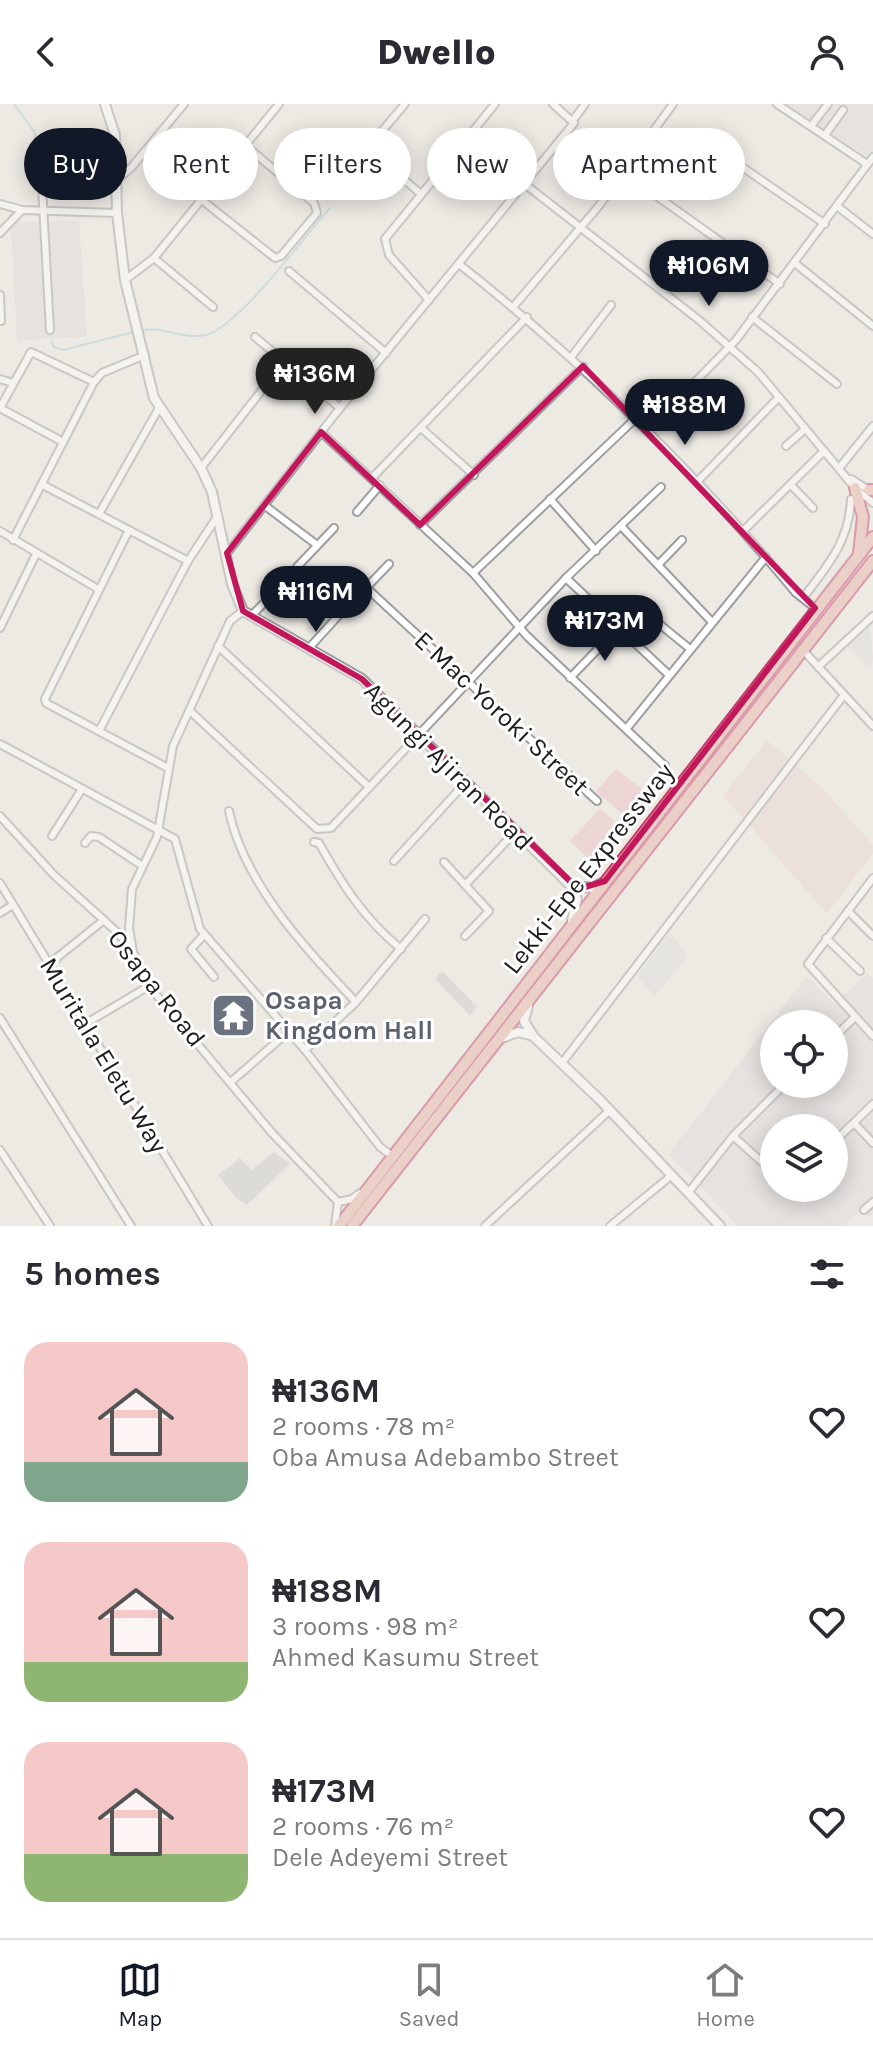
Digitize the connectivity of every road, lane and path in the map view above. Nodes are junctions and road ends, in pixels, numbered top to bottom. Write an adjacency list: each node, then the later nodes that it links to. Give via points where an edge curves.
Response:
1 (105, 104): 14 (street)
2 (184, 104): 24 (street)
3 (279, 104): 17 (street)
4 (405, 104): 15 (street)
5 (495, 104): 26 (street)
6 (553, 104): 12 (street)
7 (585, 104): 12 (street)
8 (673, 104): 16 (street)
9 (777, 104): 13 (street)
10 (828, 104): 13 (street)
11 (843, 110): 18 (street)
12 (574, 119): 23 (street)
13 (811, 126): 18 (street)
14 (113, 128)
15 (385, 128)
16 (655, 128)
17 (258, 131)
18 (825, 135): 21 (street)
19 (258, 156): 33 (street, via 314,203 317,213 281,256 275,258)
20 (873, 157): 21 (street)
21 (867, 164): 35 (street)
22 (745, 169): 39 (street)
23 (537, 170)
24 (127, 171)
25 (411, 186): 26 (street)
26 (421, 194): 50 (street, via 385,239 385,248)
27 (537, 194): 40 (street)
28 (44, 200): 37 (street)
29 (117, 200): 38 (street)
30 (513, 200): 44 (street)
31 (601, 200): 40 (street)
32 (662, 200): 48 (street)
33 (203, 201): 43 (street)
34 (0, 204): 36 (street)
35 (838, 207): 39 (street); 42 (street)
36 (22, 210): 37 (street); 41 (street)
37 (45, 211): 38 (street); 58 (street)
38 (117, 213): 47 (street)
39 (825, 224): 45 (street)
40 (579, 229): 52 (street); 60 (street)
41 (0, 233)
42 (873, 234)
43 (154, 258): 47 (street); 53 (street)
44 (459, 264): 50 (street); 52 (street)
45 (796, 264): 48 (street); 57 (street)
46 (289, 271): 61 (street)
47 (125, 280): 62 (street)
48 (780, 284): 55 (street)
49 (0, 295): 56 (street)
50 (429, 300): 61 (street)
51 (611, 305): 63 (street)
52 (514, 306): 54 (street)
53 (213, 307)
54 (527, 317): 63 (street); 76 (street)
55 (752, 317): 60 (street); 69 (street)
56 (1, 321)
57 (873, 326)
58 (50, 330)
59 (255, 337): 73 (street)
60 (730, 347): 70 (street); 78 (street)
61 (386, 353): 73 (street)
62 (145, 355): 67 (street, via 102,373); 72 (street)
63 (572, 356): 64 (street)
64 (583, 366): 74 (street); 85 (street)
65 (273, 376): 84 (street)
66 (0, 379): 68 (street)
67 (94, 382): 68 (street, via 31,352); 80 (street)
68 (13, 383): 71 (street)
69 (837, 384)
70 (778, 398): 77 (street); 88 (street)
71 (0, 408): 80 (street)
72 (159, 408): 84 (street); 100 (street)
73 (340, 408): 79 (street)
74 (636, 418): 78 (street); 95 (street)
75 (873, 426): 83 (street)
76 (421, 428): 85 (street); 87 (street)
77 (805, 429): 81 (street); 82 (street)
78 (648, 430): 88 (street)
79 (321, 432): 87 (street); 97 (street)
80 (63, 442): 89 (street)
81 (786, 446)
82 (824, 451): 83 (street); 91 (street)
83 (840, 467): 86 (street)
84 (201, 468): 101 (street)
85 (474, 475): 102 (street)
86 (847, 477): 93 (street); 94 (street)
87 (372, 478): 90 (street)
88 (697, 482): 107 (street)
89 (43, 485): 100 (street); 109 (street)
90 (380, 485): 99 (street); 102 (street)
91 (791, 485): 98 (street); 107 (street)
92 (661, 487): 103 (street)
93 (872, 491)
94 (853, 493): 96 (street); 117 (highway, via 863,517); 128 (street, via 841,548)
95 (550, 499): 112 (street); 123 (street)
96 (873, 503)
97 (264, 505): 111 (street); 113 (street)
98 (813, 508)
99 (357, 512)
100 (99, 514): 105 (street)
101 (219, 515): 113 (street); 118 (street)
102 (420, 525): 123 (street)
103 (621, 526): 112 (street); 121 (street)
104 (334, 528): 111 (street)
105 (129, 530): 118 (street); 126 (street)
106 (0, 531): 109 (street)
107 (743, 531): 116 (street)
108 (873, 537): 117 (highway, Lekki-Epe Expressway)
109 (13, 540): 115 (street)
110 (682, 540): 121 (street)
111 (317, 545): 122 (street)
112 (596, 551): 124 (street)
113 (227, 553): 132 (street, via 232,584)
114 (873, 553): 131 (highway)
115 (36, 554): 126 (street); 135 (street)
116 (766, 557): 128 (street); 134 (street)
117 (857, 558): 130 (highway, Lekki-Epe Expressway)
118 (188, 561): 150 (street)
119 (873, 562): 131 (highway, Lekki-Epe Expressway)
120 (389, 564): 127 (street)
121 (658, 565): 134 (street)
122 (297, 567)
123 (473, 573): 136 (street)
124 (566, 578): 136 (street); 137 (street)
125 (287, 580): 132 (street)
126 (98, 589): 150 (street, via 46,703)
127 (368, 591): 139 (street); 145 (street, E Mac Yoroki Street)
128 (803, 598): 130 (street)
129 (635, 604): 140 (street)
130 (815, 608): 170 (highway, Lekki-Epe Expressway)
131 (833, 610): 141 (highway, Lekki-Epe Expressway)
132 (247, 613): 138 (street, via 232,617); 139 (street, Agungi Ajiran Road)
133 (872, 620): 142 (street)
134 (711, 621): 140 (street)
135 (0, 626)
136 (519, 627): 144 (street); 145 (street)
137 (618, 628): 143 (street); 144 (street)
138 (218, 646): 147 (street); 156 (street)
139 (309, 648): 151 (street, Agungi Ajiran Road, via 362,679)
140 (690, 649): 143 (street)
141 (802, 649): 142 (street); 192 (highway, Lekki-Epe Expressway)
142 (818, 667): 146 (street)
143 (669, 675): 149 (street)
144 (570, 678): 149 (street)
145 (470, 683): 151 (street); 158 (street, E Mac Yoroki Street)
146 (844, 695): 148 (street); 203 (street)
147 (190, 711): 154 (street); 156 (street, via 317,829 331,828)
148 (873, 726)
149 (627, 728): 153 (street)
150 (99, 731): 154 (street)
151 (419, 736): 155 (street, Agungi Ajiran Road); 156 (street)
152 (0, 744): 157 (street)
153 (665, 766)
154 (168, 768): 161 (street)
155 (466, 782): 162 (street, Agungi Ajiran Road); 166 (street)
156 (369, 787)
157 (82, 789): 161 (street); 163 (street)
158 (597, 801)
159 (229, 811): 193 (street, via 236,844 294,933)
160 (0, 816): 178 (street, Osapa Road)
161 (158, 830): 168 (street); 182 (street, via 175,839)
162 (515, 832): 172 (street); 173 (street, Agungi Ajiran Road)
163 (52, 836)
164 (314, 842): 186 (street, via 347,892)
165 (85, 843): 168 (street, via 91,836 99,837)
166 (394, 861)
167 (444, 862): 172 (street)
168 (141, 865): 179 (street, via 132,889)
169 (873, 878): 175 (street)
170 (605, 881): 173 (street, via 585,889); 180 (highway, Lekki-Epe Expressway)
171 (0, 883): 174 (street, Muritala Eletu Way)
172 (467, 883): 183 (street, via 489,911)
173 (570, 885): 180 (street, via 578,905)
174 (13, 905): 176 (street); 188 (street, Muritala Eletu Way)
175 (848, 911): 184 (street); 185 (street)
176 (0, 913)
177 (425, 919): 186 (street)
178 (104, 920): 181 (street, Osapa Road); 188 (street)
179 (129, 928): 181 (street); 187 (street)
180 (569, 930): 213 (highway, Lekki-Epe Expressway)
181 (117, 932): 187 (street, Osapa Road)
182 (204, 935): 190 (street, via 191,949); 198 (street)
183 (465, 936)
184 (873, 936)
185 (826, 938): 189 (street); 194 (street, via 808,964)
186 (401, 949): 193 (street)
187 (133, 952): 191 (street, Osapa Road)
188 (49, 964): 196 (street, Muritala Eletu Way)
189 (860, 971)
190 (214, 977)
191 (149, 986): 196 (street); 204 (street, Osapa Road)
192 (537, 987): 200 (street, via 524,1021); 201 (highway, Lekki-Epe Expressway)
193 (356, 1002): 202 (street)
194 (855, 1017): 197 (street); 199 (street)
195 (0, 1018): 222 (street)
196 (85, 1024): 223 (street, Muritala Eletu Way)
197 (848, 1024)
198 (288, 1032): 202 (street); 204 (street)
199 (873, 1036)
200 (534, 1037): 201 (street, via 512,1033); 203 (street)
201 (489, 1049): 225 (highway, Lekki-Epe Expressway)
202 (305, 1050): 213 (street)
203 (562, 1063): 207 (street)
204 (232, 1081): 218 (street, Osapa Road, via 272,1133)
205 (771, 1098): 210 (street)
206 (873, 1104): 208 (street)
207 (610, 1110): 215 (street); 226 (street)
208 (854, 1123): 209 (street); 211 (street)
209 (848, 1129)
210 (733, 1136): 214 (street); 217 (street)
211 (873, 1143)
212 (0, 1150): 221 (street)
213 (392, 1156): 216 (highway, Lekki-Epe Expressway)
214 (760, 1160)
215 (672, 1175): 217 (street); 227 (street)
216 (370, 1184): 218 (street, via 352,1199); 224 (highway, Lekki-Epe Expressway)
217 (688, 1193): 228 (street)
218 (338, 1202): 224 (street)
219 (873, 1202): 220 (street)
220 (864, 1210)
221 (50, 1226)
222 (131, 1226)
223 (208, 1226)
224 (337, 1226)
225 (352, 1226)
226 (485, 1226)
227 (610, 1226)
228 (720, 1226)

